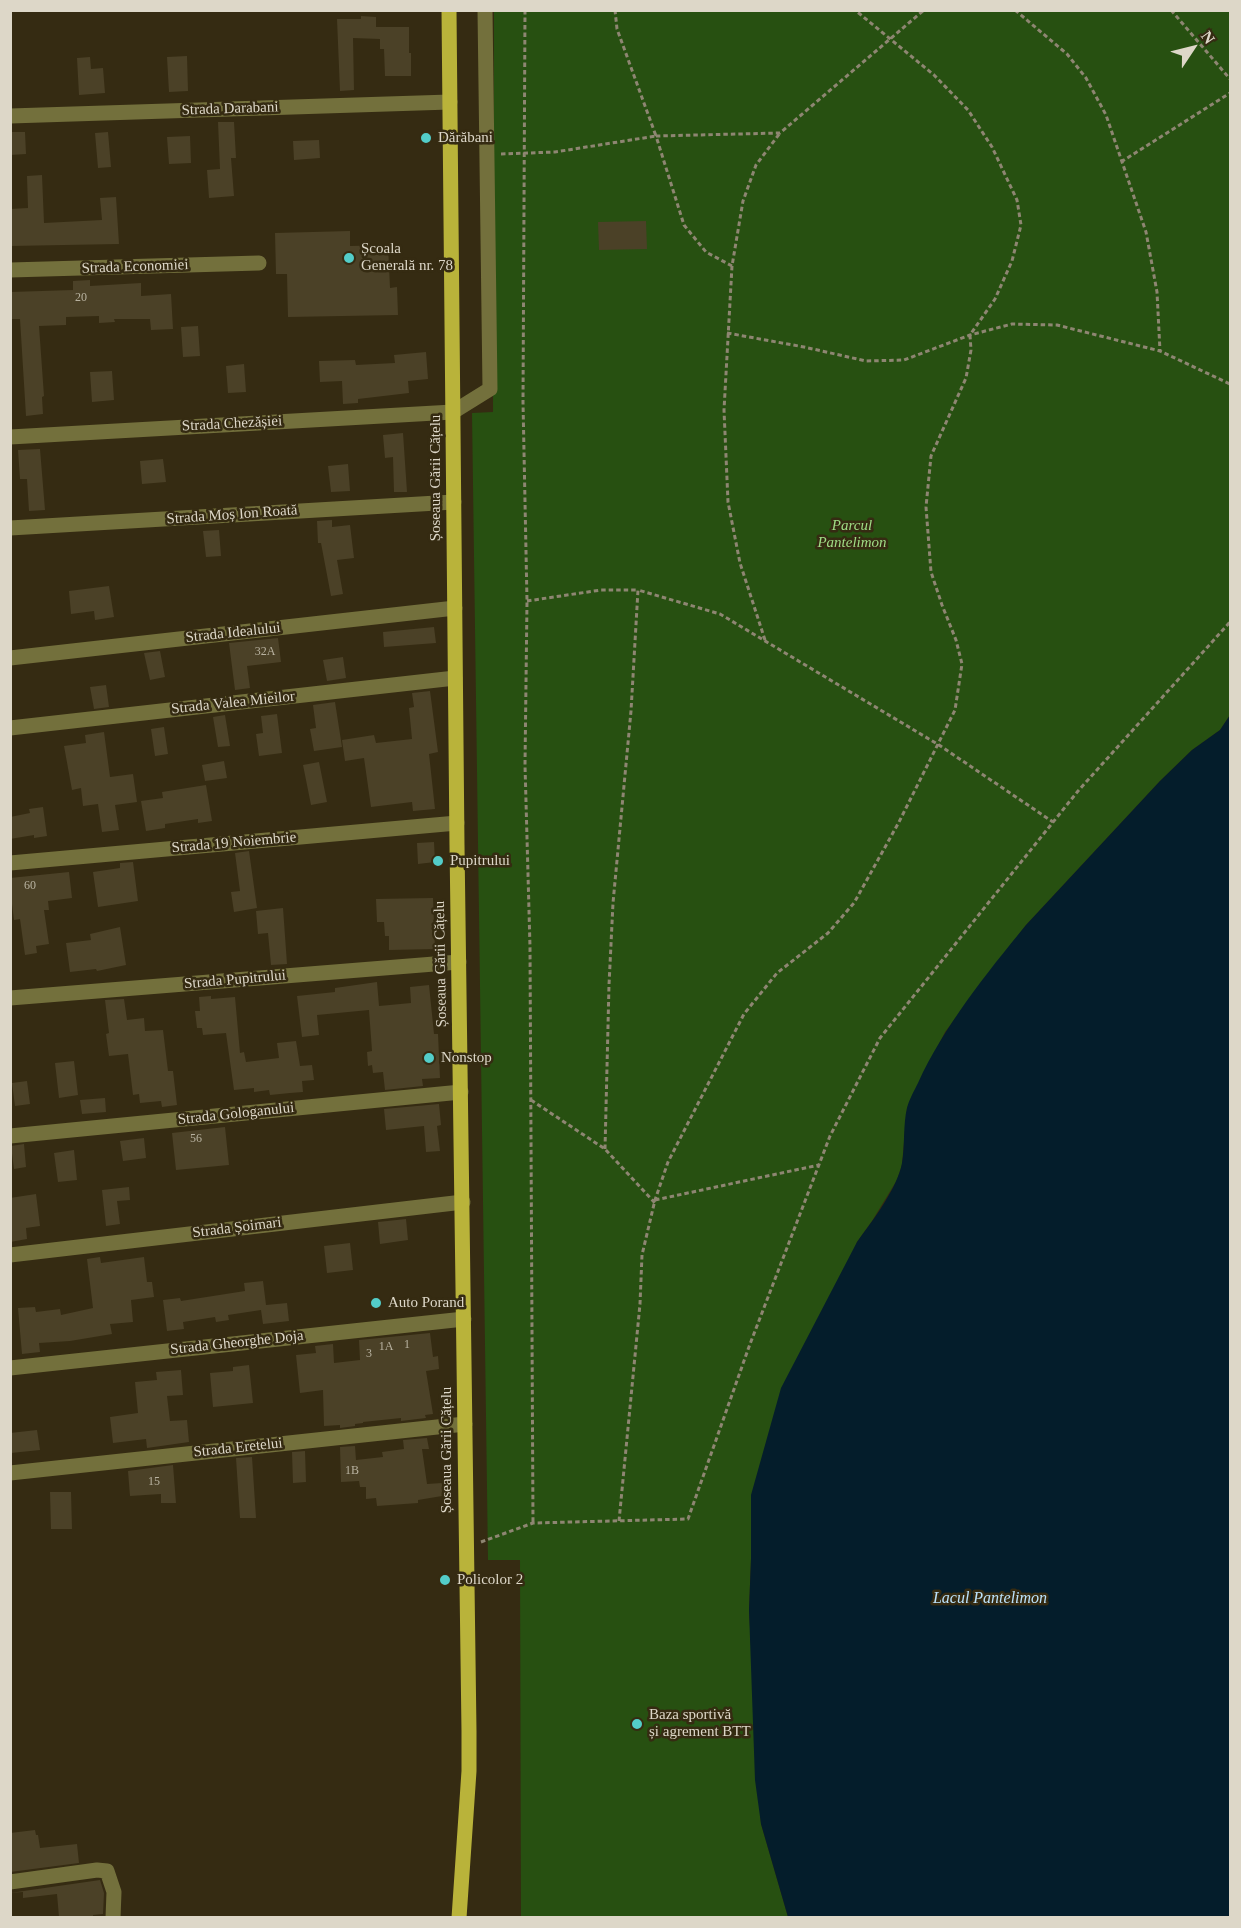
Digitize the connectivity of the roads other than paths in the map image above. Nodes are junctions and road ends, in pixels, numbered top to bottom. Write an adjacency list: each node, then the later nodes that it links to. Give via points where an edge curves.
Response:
1 (449, 10): 3 (main road, Șoseaua Gării Cățelu)
2 (485, 10): 7 (street, via 490,389)
3 (450, 102): 4 (street, Strada Darabani); 7 (main road, Șoseaua Gării Cățelu)
4 (10, 116)
5 (259, 263): 6 (street, Strada Economiei)
6 (10, 270)
7 (453, 412): 8 (street, Strada Chezășiei); 9 (main road, Șoseaua Gării Cățelu)
8 (10, 437)
9 (454, 502): 10 (street, Strada Moș Ion Roată); 11 (main road, Șoseaua Gării Cățelu)
10 (10, 528)
11 (455, 608): 12 (street, Strada Idealului); 13 (main road, Șoseaua Gării Cățelu)
12 (10, 658)
13 (455, 678): 14 (street, Strada Valea Mieilor); 15 (main road, Șoseaua Gării Cățelu)
14 (10, 728)
15 (457, 823): 16 (street, Strada 19 Noiembrie); 17 (main road, Șoseaua Gării Cățelu)
16 (10, 863)
17 (459, 962): 18 (street, Strada Pupitrului); 19 (main road, Șoseaua Gării Cățelu)
18 (10, 998)
19 (460, 1092): 20 (street, Strada Gologanului); 21 (main road, Șoseaua Gării Cățelu)
20 (10, 1136)
21 (463, 1203): 22 (street, Strada Șoimari); 23 (main road, Șoseaua Gării Cățelu)
22 (10, 1255)
23 (464, 1319): 24 (street, Strada Gheorghe Doja); 25 (main road, Șoseaua Gării Cățelu)
24 (10, 1368)
25 (465, 1425): 26 (street, Strada Eretelui); 29 (main road, Șoseaua Gării Cățelu, via 469,1771)
26 (10, 1473)
27 (10, 1882): 28 (street, via 107,1871 114,1892)
28 (113, 1917)
29 (459, 1917)

